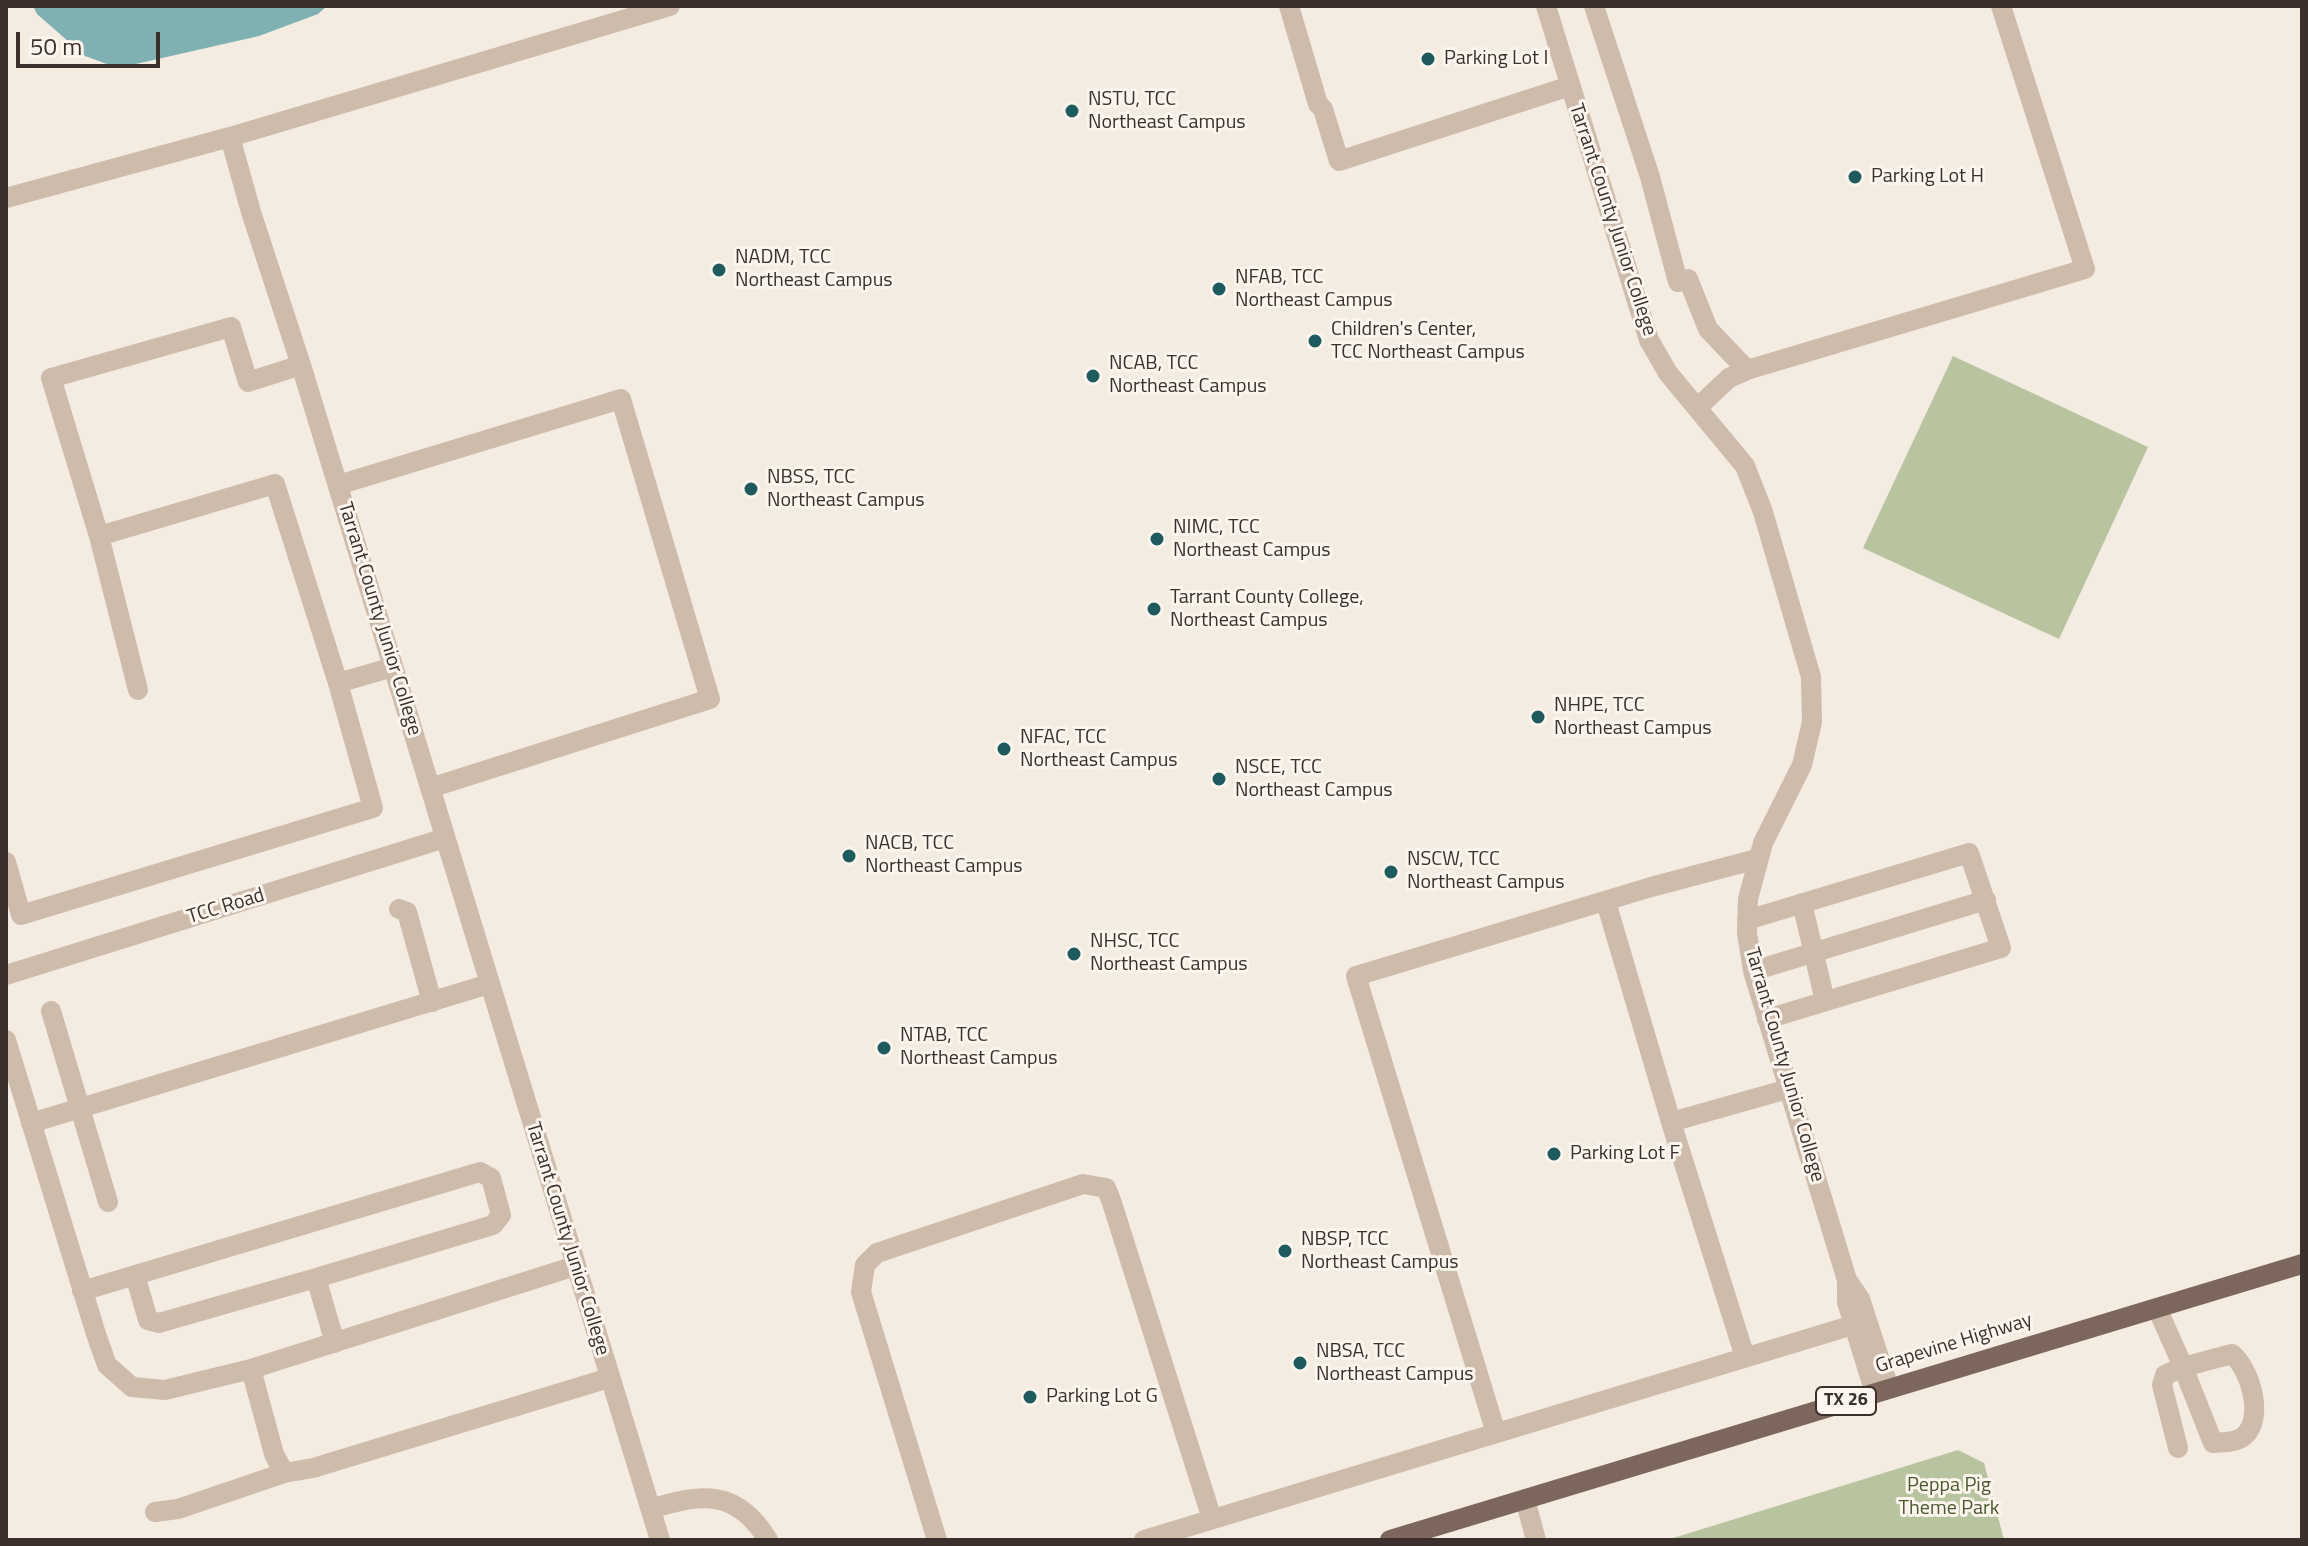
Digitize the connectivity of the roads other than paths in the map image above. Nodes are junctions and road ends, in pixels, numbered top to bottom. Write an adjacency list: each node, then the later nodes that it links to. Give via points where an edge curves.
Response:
1 (670, 6): 7 (street)
2 (1289, 6): 6 (street, via 1339,161)
3 (1546, 6): 6 (street, Tarrant County Junior College)
4 (1594, 6): 10 (street, via 1683,281 1708,329)
5 (2001, 6): 10 (street, via 2085,269)
6 (1570, 86): 11 (street, Tarrant County Junior College, via 1645,331 1668,373)
7 (230, 137): 8 (street); 9 (street, Tarrant County Junior College)
8 (6, 198)
9 (301, 365): 12 (street, Tarrant County Junior College); 13 (street, via 248,382 231,327 51,378)
10 (1747, 370): 11 (street, via 1729,378)
11 (1697, 408): 19 (street, Tarrant County Junior College, via 1753,483 1811,677 1812,722 1802,765)
12 (338, 485): 14 (street, Tarrant County Junior College); 17 (street, via 621,399 710,699)
13 (99, 536): 15 (street, via 275,484); 16 (street)
14 (393, 667): 15 (street); 17 (street, Tarrant County Junior College)
15 (338, 683): 20 (street, via 373,808 21,915)
16 (138, 690)
17 (430, 788): 18 (street, Tarrant County Junior College)
18 (445, 838): 28 (street, TCC Road); 29 (street, Tarrant County Junior College)
19 (1757, 859): 22 (street); 25 (street, Tarrant County Junior College)
20 (7, 865)
21 (1986, 900): 23 (street, via 1969,853); 26 (street); 30 (street, via 2001,948)
22 (1606, 902): 37 (street); 54 (street, via 1356,976)
23 (1802, 903): 25 (street); 26 (street)
24 (399, 909): 31 (street, via 407,912)
25 (1747, 920): 27 (street, Tarrant County Junior College)
26 (1812, 953): 27 (street); 30 (street)
27 (1753, 971): 33 (street, Tarrant County Junior College)
28 (6, 975)
29 (489, 984): 31 (street); 41 (street, Tarrant County Junior College)
30 (1825, 1001): 33 (street)
31 (432, 1002): 36 (street)
32 (51, 1011): 36 (street)
33 (1767, 1019): 35 (street, Tarrant County Junior College)
34 (6, 1040): 38 (street)
35 (1788, 1089): 37 (street); 44 (street, Tarrant County Junior College)
36 (82, 1108): 38 (street); 39 (street)
37 (1671, 1122): 49 (street)
38 (31, 1123): 45 (street)
39 (108, 1202)
40 (2302, 1264): 46 (main road, Grapevine Highway / TX 26)
41 (575, 1266): 48 (street); 52 (street, Tarrant County Junior College)
42 (135, 1275): 43 (street, via 148,1320 159,1323); 43 (street, via 480,1172 491,1178 501,1215 493,1225); 45 (street)
43 (316, 1278): 48 (street)
44 (1847, 1280): 47 (street, Tarrant County Junior College); 53 (street, Tarrant County Junior College, via 1860,1299)
45 (82, 1291): 51 (street, via 107,1365 132,1387 165,1390)
46 (2157, 1308): 50 (street); 53 (main road, Grapevine Highway / TX 26)
47 (1853, 1325): 49 (street); 53 (street, Tarrant County Junior College)
48 (335, 1343): 51 (street)
49 (1745, 1357): 54 (street)
50 (2183, 1367): 50 (street, via 2232,1354 2240,1360 2254,1408 2246,1435 2213,1443); 55 (street, via 2165,1375 2162,1385)
51 (251, 1369): 56 (street)
52 (609, 1378): 56 (street); 58 (street, Tarrant County Junior College)
53 (1882, 1390): 57 (main road, Grapevine Highway / TX 26)
54 (1496, 1433): 60 (street)
55 (2178, 1448)
56 (284, 1473): 59 (street)
57 (1525, 1499): 65 (main road, Grapevine Highway / TX 26); 66 (street)
58 (651, 1509): 61 (street, Tarrant County Junior College); 62 (street, via 697,1497 716,1498 748,1513)
59 (155, 1512)
60 (1212, 1519): 63 (street, via 1111,1200 1106,1188 1083,1184 877,1253 865,1265 861,1292); 64 (street)
61 (660, 1540)
62 (768, 1540)
63 (937, 1540)
64 (1144, 1540)
65 (1390, 1540)
66 (1536, 1540)

